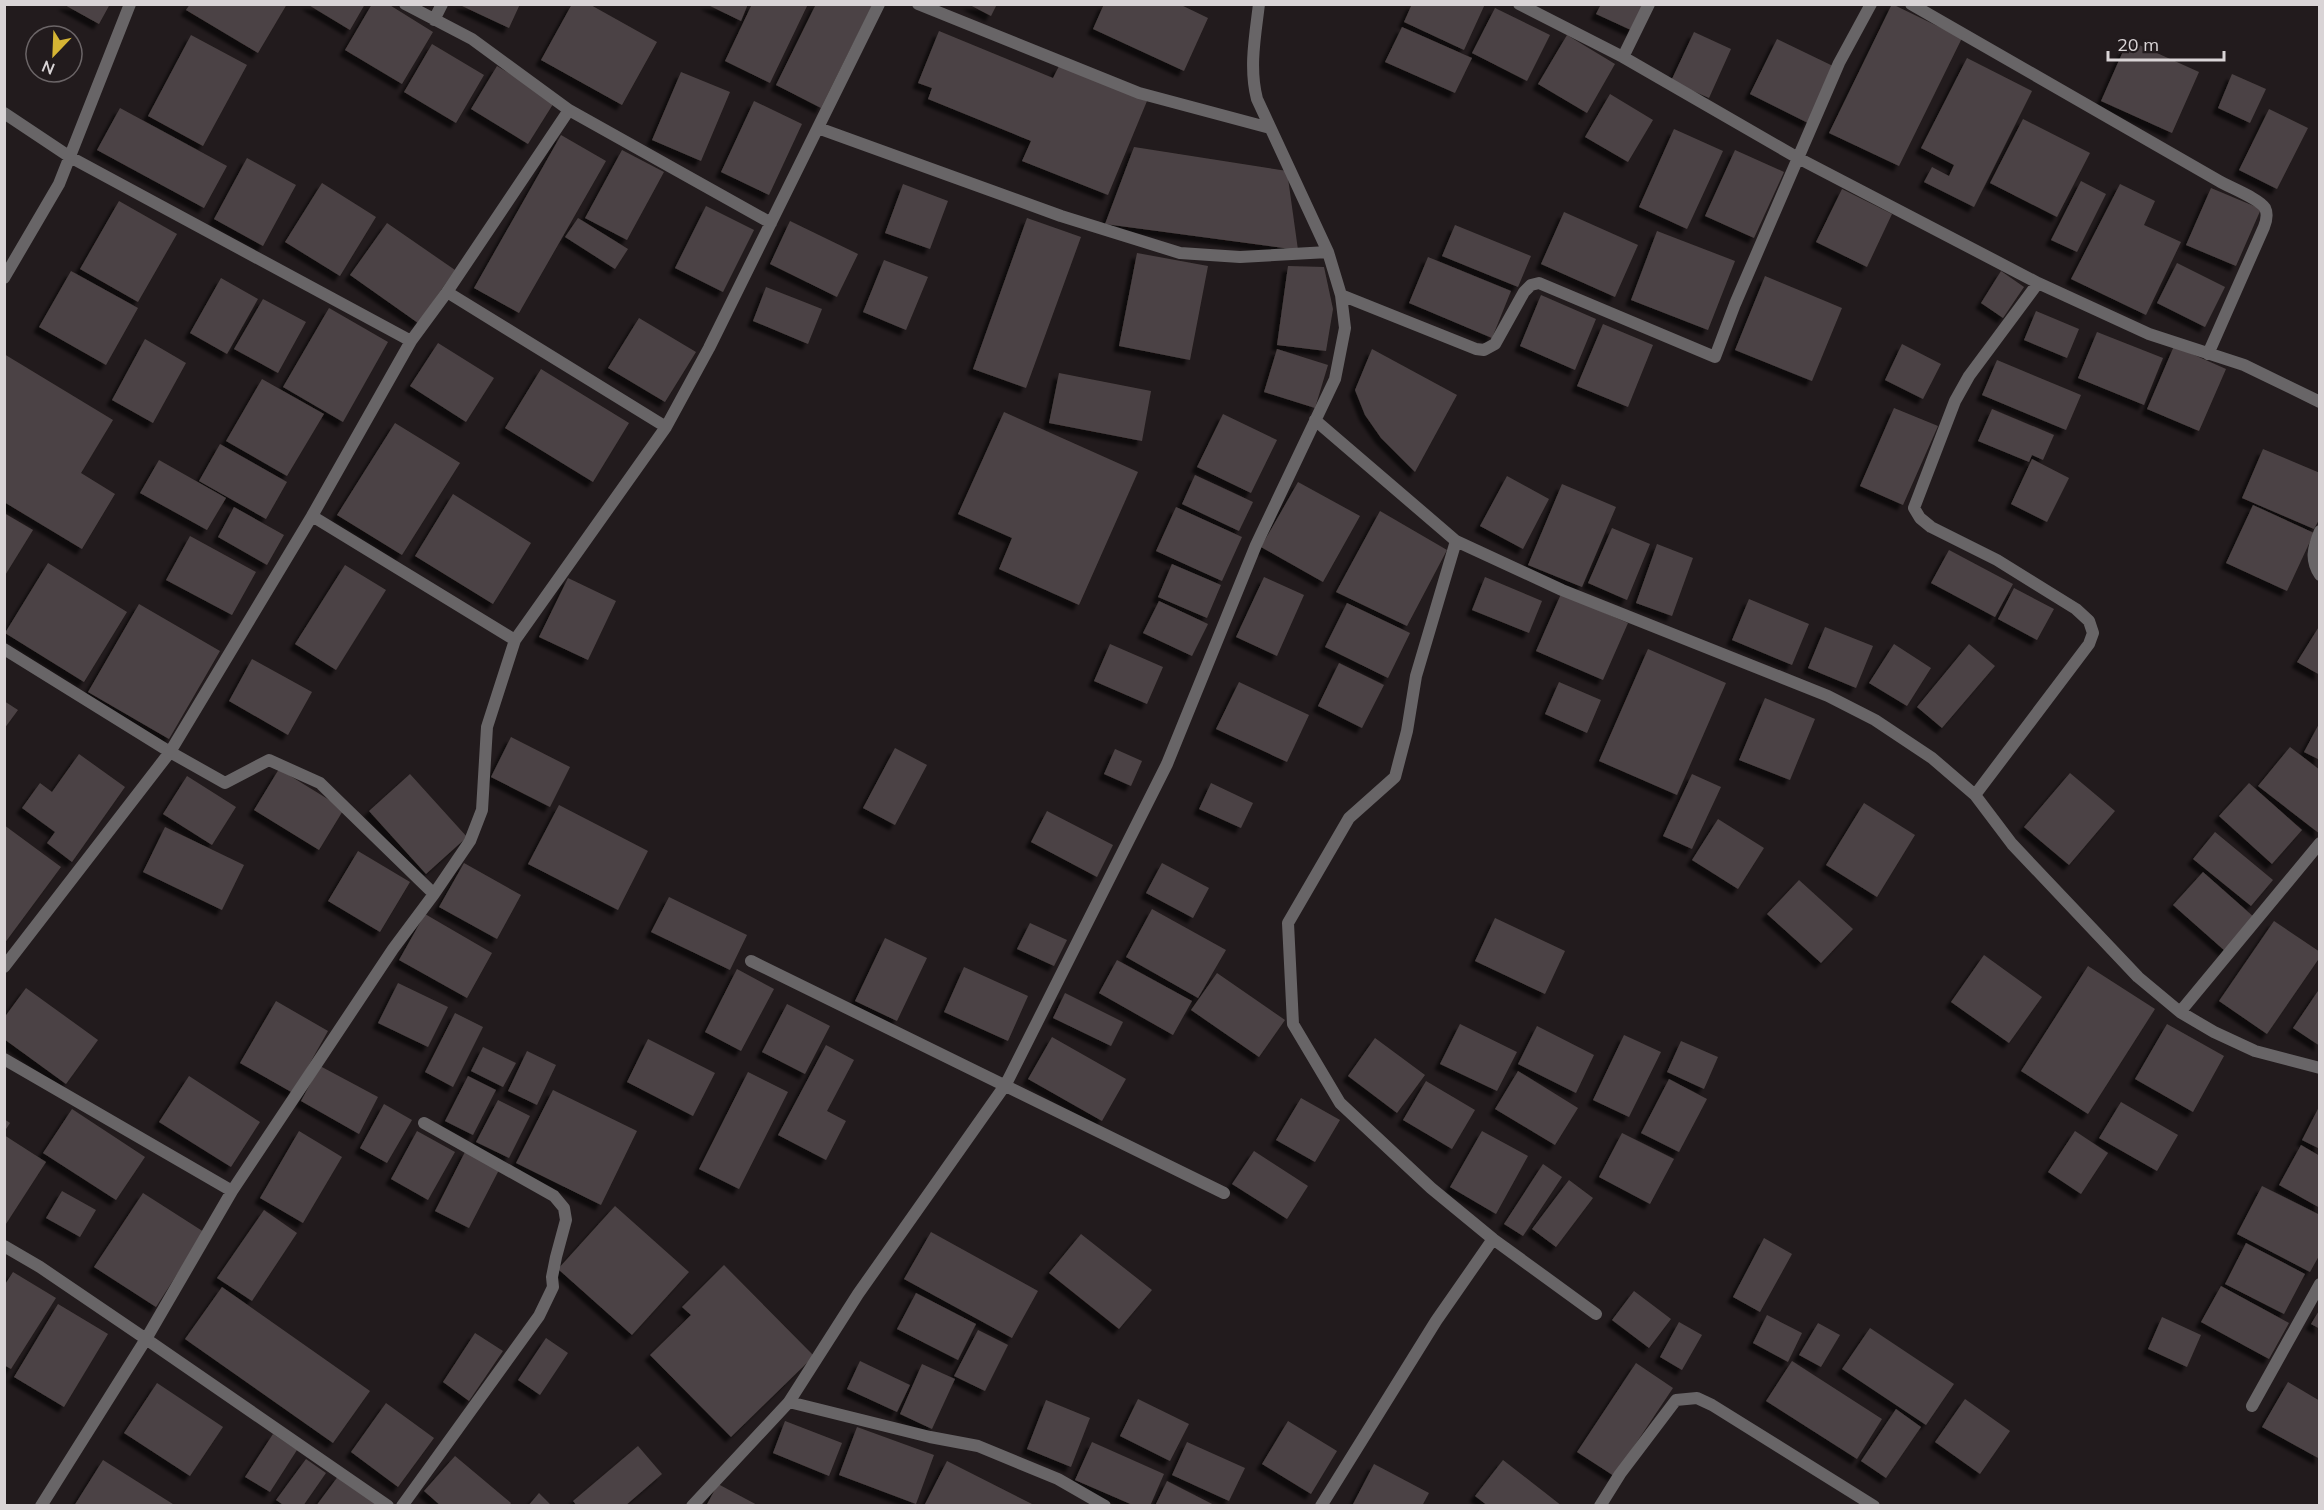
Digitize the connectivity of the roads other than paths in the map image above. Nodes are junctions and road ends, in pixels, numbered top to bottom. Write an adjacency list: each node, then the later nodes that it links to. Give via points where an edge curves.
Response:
1 (130, 4): 17 (street)
2 (405, 4): 11 (street)
3 (442, 4): 11 (street)
4 (879, 4): 15 (street)
5 (918, 4): 16 (street, via 1139,93)
6 (1259, 4): 16 (street, via 1252,81)
7 (1519, 4): 12 (street)
8 (1649, 4): 12 (street)
9 (1871, 4): 18 (street, via 1839,63)
10 (1911, 4): 26 (street, via 2265,208 2264,227)
11 (434, 20): 13 (street, via 472,39)
12 (1623, 57): 18 (street)
13 (569, 110): 19 (street); 23 (street)
14 (4, 113): 17 (street)
15 (818, 128): 19 (street); 20 (street, via 1062,216 1180,253 1240,257)
16 (1270, 128): 20 (street)
17 (70, 157): 21 (street, via 59,184); 25 (street)
18 (1798, 158): 22 (street); 24 (street, via 1715,357 1539,283 1524,292 1496,344 1484,350)
19 (771, 223): 29 (street)
20 (1328, 252): 24 (street)
21 (4, 278)
22 (2038, 283): 26 (street, via 2149,334); 37 (street, via 1968,376 1914,508 1931,526 1997,560 2076,609 2089,621 2093,633 2089,644)
23 (447, 292): 25 (street); 29 (street)
24 (1341, 295): 28 (street, via 1345,328 1335,379)
25 (411, 340): 30 (street)
26 (2208, 354): 27 (street, via 2244,365)
27 (2319, 402)
28 (1315, 420): 32 (street); 45 (street, via 1256,545 1167,764)
29 (666, 426): 34 (street)
30 (312, 516): 34 (street); 36 (street)
31 (2319, 531): 33 (street, via 2312,564)
32 (1456, 541): 37 (street, via 1562,590 1828,696 1875,720 1932,758); 49 (street, via 1416,676 1395,777 1349,818 1288,923 1292,1012 1293,1023 1340,1103 1431,1188)
33 (2319, 575)
34 (515, 640): 39 (street, via 487,727 482,810 470,841)
35 (4, 649): 36 (street)
36 (170, 752): 39 (street, via 225,783 269,760 320,783); 41 (street)
37 (1975, 795): 42 (street, via 2020,852 2138,977)
38 (2319, 843): 42 (street)
39 (434, 894): 47 (street)
40 (751, 961): 45 (street)
41 (4, 967)
42 (2180, 1012): 44 (street, via 2255,1051)
43 (4, 1059): 47 (street)
44 (2319, 1068)
45 (1006, 1084): 48 (street); 54 (street, via 858,1294)
46 (424, 1123): 58 (street, via 554,1196 564,1208 567,1221 549,1299)
47 (232, 1191): 53 (street)
48 (1224, 1193)
49 (1493, 1239): 52 (street); 61 (street)
50 (4, 1246): 53 (street)
51 (2319, 1284): 55 (street)
52 (1596, 1314)
53 (146, 1339): 56 (street); 57 (street)
54 (789, 1402): 59 (street); 60 (street, via 978,1446 1058,1479)
55 (2252, 1406)
56 (41, 1506)
57 (388, 1506)
58 (402, 1506)
59 (692, 1506)
60 (1105, 1506)
61 (1321, 1506)
62 (1600, 1506): 63 (street, via 1676,1400 1697,1398)
63 (1874, 1506)

